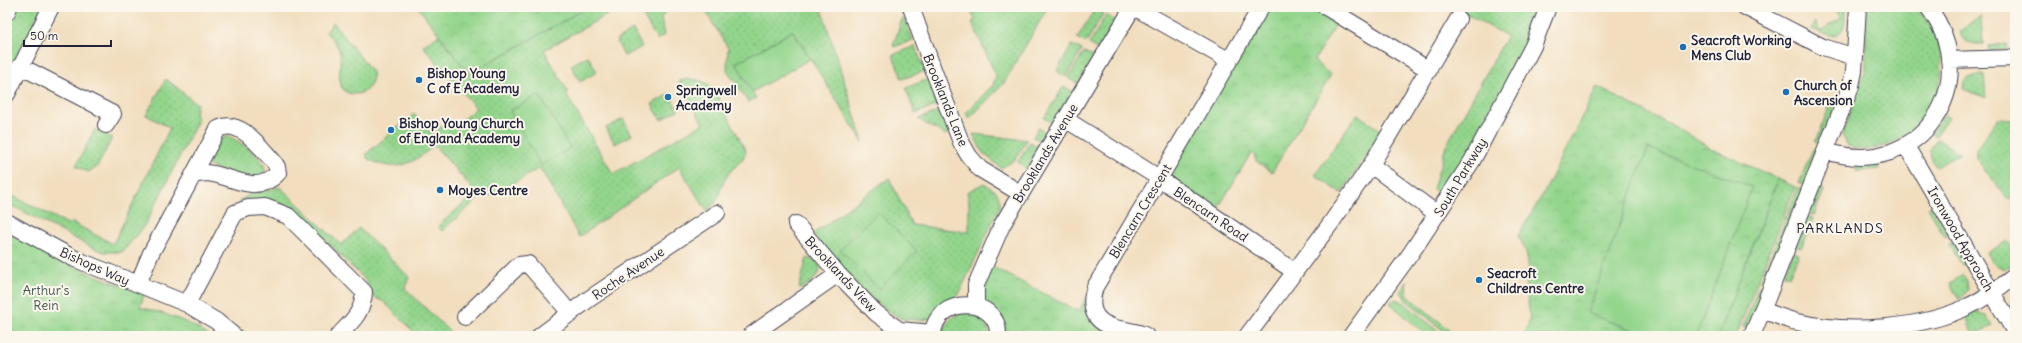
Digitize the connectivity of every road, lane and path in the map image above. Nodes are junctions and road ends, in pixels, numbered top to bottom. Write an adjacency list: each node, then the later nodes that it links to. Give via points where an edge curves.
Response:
1 (9, 7): 11 (street)
2 (51, 7): 17 (street)
3 (911, 7): 27 (street, Brooklands Lane, via 969,156 980,169)
4 (1134, 7): 15 (street); 20 (street, Brooklands Avenue)
5 (1261, 7): 15 (street, Blencarn Crescent)
6 (1326, 7): 18 (street)
7 (1548, 7): 29 (street, South Parkway, via 1533,46 1483,139)
8 (1745, 7): 13 (street, via 1823,47)
9 (1858, 7): 13 (street)
10 (1928, 7): 16 (street, via 1942,30)
11 (7, 12)
12 (1458, 20): 18 (street)
13 (1855, 58): 23 (street, via 1851,86)
14 (2015, 58): 16 (street)
15 (1228, 60): 26 (street, Blencarn Crescent)
16 (1949, 60): 22 (street, via 1948,86 1938,112 1927,128)
17 (20, 66): 19 (street); 21 (street, via 113,114)
18 (1429, 70): 24 (street)
19 (7, 94)
20 (1065, 120): 26 (street, Blencarn Road); 27 (street, Brooklands Avenue)
21 (106, 125)
22 (1906, 146): 23 (street, via 1890,153 1863,158); 36 (street, Ironwood Approach)
23 (1826, 151): 39 (street)
24 (1371, 165): 29 (street); 32 (street)
25 (194, 175): 25 (street, Bishops Way, via 218,129 225,125 235,126 245,134 274,162 278,172 264,184 252,184 207,173); 35 (street, Bishops Way, via 151,253)
26 (1159, 178): 32 (street, Blencarn Road); 49 (street, Blencarn Crescent, via 1094,287 1091,300 1093,312 1111,327)
27 (1020, 193): 38 (street, Brooklands Avenue, via 1002,225 976,286)
28 (717, 213): 40 (street, Roche Avenue, via 589,299)
29 (1437, 214): 51 (street, South Parkway)
30 (7, 222): 35 (street, Bishops Way, via 75,259)
31 (796, 224): 33 (street, Brooklands View)
32 (1295, 272): 50 (street)
33 (838, 274): 43 (street); 44 (street, Brooklands View, via 865,303 899,330)
34 (2015, 276): 36 (street)
35 (138, 284): 37 (street)
36 (1992, 293): 39 (street, via 1968,307 1945,316 1909,324 1873,327 1835,327 1797,322); 42 (street, Ironwood Approach)
37 (188, 304): 45 (street, via 216,321); 46 (street, via 235,213 248,208 265,207 288,216 364,292 364,302 358,316)
38 (976, 306): 44 (street, via 967,304 948,309 936,324); 48 (street, via 989,313 995,322)
39 (1762, 310): 52 (street)
40 (571, 314): 41 (street, via 528,264 519,265); 47 (street, Roche Avenue)
41 (465, 317)
42 (2015, 332)
43 (757, 334)
44 (933, 334)
45 (234, 336)
46 (338, 336)
47 (540, 336)
48 (998, 336)
49 (1146, 336)
50 (1248, 336)
51 (1351, 336)
52 (1752, 336)

